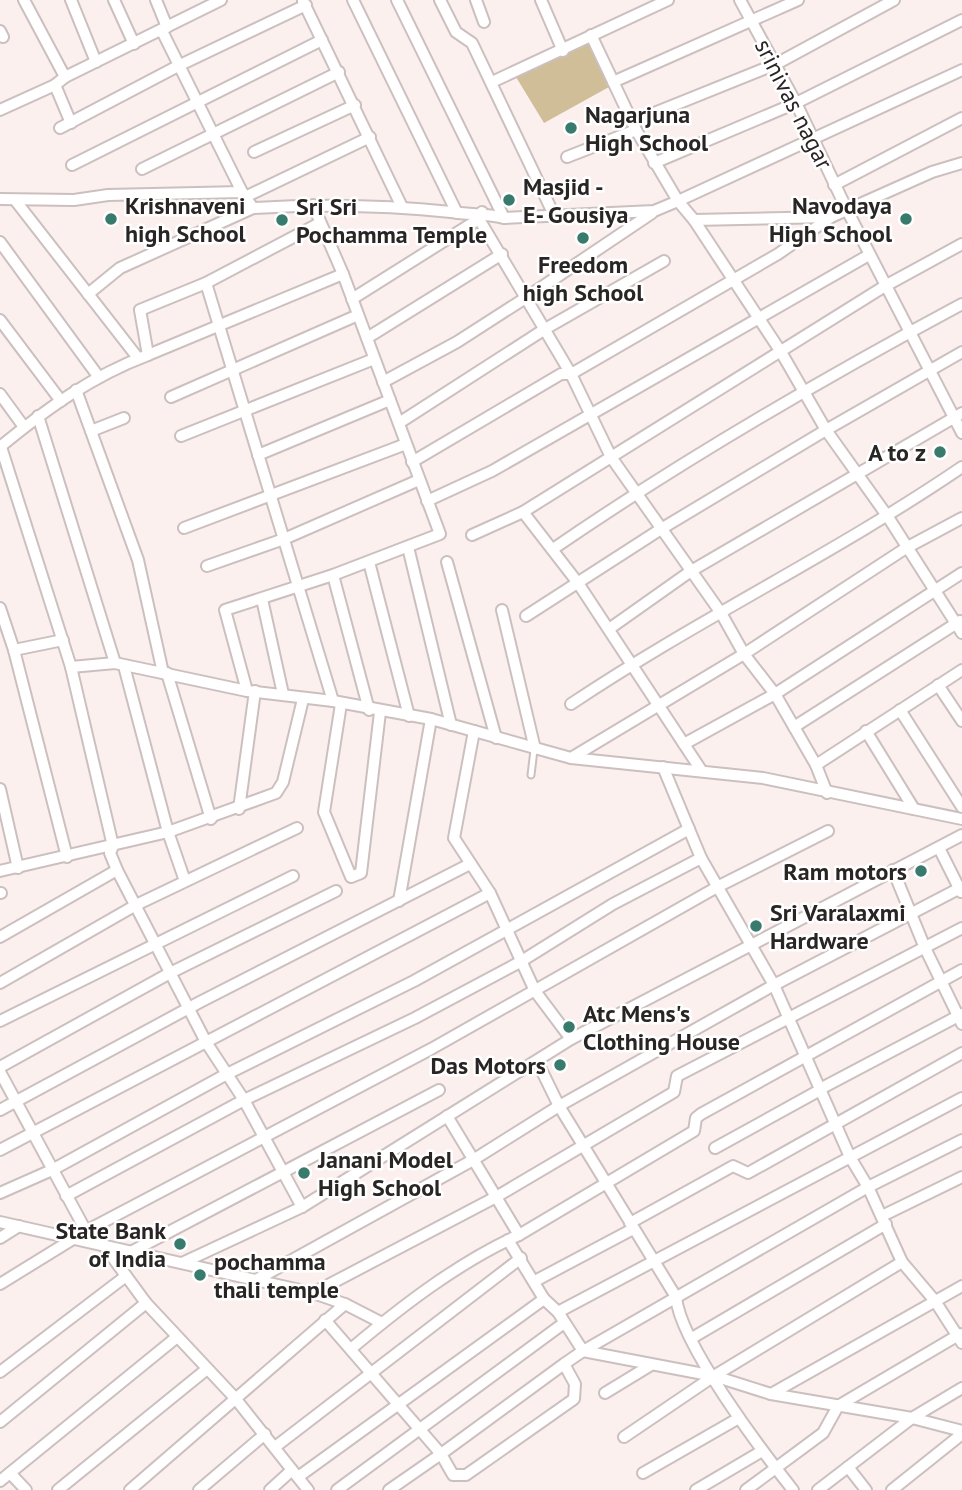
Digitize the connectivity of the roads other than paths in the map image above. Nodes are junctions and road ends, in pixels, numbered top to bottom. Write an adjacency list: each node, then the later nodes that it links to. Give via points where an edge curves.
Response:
1 (24, 0): 30 (street)
2 (71, 0): 25 (street)
3 (114, 0): 23 (street)
4 (156, 0): 20 (street)
5 (221, 0): 15 (street)
6 (353, 0): 61 (street)
7 (397, 0): 65 (street)
8 (440, 0): 31 (street, via 456,33 472,43)
9 (476, 0): 18 (street)
10 (541, 0): 24 (street)
11 (668, 0): 21 (street)
12 (740, 0): 19 (street, srinivas nagar)
13 (798, 0): 19 (street)
14 (894, 0): 26 (street)
15 (206, 3): 20 (street)
16 (304, 3): 22 (street); 27 (street)
17 (962, 20): 35 (street)
18 (484, 22)
19 (753, 22): 26 (street, srinivas nagar); 32 (street)
20 (164, 29): 23 (street); 27 (street)
21 (591, 35): 24 (street); 32 (street)
22 (322, 40): 29 (street); 34 (street)
23 (135, 44): 25 (street)
24 (562, 51): 31 (street)
25 (96, 62): 30 (street)
26 (776, 64): 35 (street, srinivas nagar); 40 (street)
27 (178, 66): 34 (street); 39 (street)
28 (962, 70): 44 (street)
29 (339, 72): 36 (street); 42 (street)
30 (65, 77): 33 (street)
31 (492, 82): 63 (street)
32 (613, 82): 40 (street)
33 (55, 85): 37 (street); 39 (street)
34 (197, 102): 42 (street); 49 (street)
35 (796, 103): 44 (street, srinivas nagar); 47 (street)
36 (355, 105): 43 (street); 45 (street)
37 (0, 110)
38 (962, 118): 51 (street)
39 (71, 122): 41 (street)
40 (634, 126): 46 (street); 47 (street)
41 (60, 128)
42 (210, 133): 50 (street); 52 (street)
43 (370, 137): 52 (street); 57 (street)
44 (813, 141): 51 (street, srinivas nagar); 55 (street)
45 (254, 152)
46 (567, 158)
47 (654, 163): 55 (street)
48 (962, 163): 60 (street, via 932,172)
49 (72, 165)
50 (142, 169)
51 (834, 185): 60 (street, srinivas nagar)
52 (244, 195): 54 (street); 58 (street)
53 (0, 199): 54 (street)
54 (15, 200): 77 (street)
55 (678, 201): 59 (street); 66 (street)
56 (313, 205): 57 (street); 58 (street); 67 (street)
57 (402, 207): 61 (street)
58 (253, 208): 77 (street, via 120,268)
59 (654, 211): 63 (street); 78 (street)
60 (848, 212): 64 (street); 71 (street, srinivas nagar)
61 (457, 213): 62 (street)
62 (480, 215): 65 (street); 70 (street); 79 (street)
63 (554, 215): 65 (street)
64 (831, 217): 66 (street); 74 (street)
65 (504, 218)
66 (694, 220): 74 (street)
67 (320, 223): 73 (street); 75 (street)
68 (0, 242): 95 (street)
69 (962, 244): 76 (street)
70 (502, 254): 78 (street); 87 (street)
71 (869, 255): 76 (street, srinivas nagar); 83 (street)
72 (664, 261): 85 (street)
73 (343, 274): 79 (street); 84 (street)
74 (734, 279): 83 (street); 94 (street)
75 (206, 283): 84 (street); 90 (street, via 140,310)
76 (884, 286): 86 (street, srinivas nagar); 88 (street)
77 (88, 294): 90 (street)
78 (527, 298): 85 (street); 96 (street)
79 (352, 299): 81 (street)
80 (962, 304): 86 (street)
81 (358, 315): 87 (street); 92 (street)
82 (0, 320): 102 (street)
83 (759, 320): 88 (street); 104 (street)
84 (220, 327): 90 (street); 92 (street)
85 (545, 329): 94 (street); 108 (street)
86 (908, 333): 93 (street, srinivas nagar); 98 (street)
87 (367, 338): 91 (street)
88 (781, 352): 98 (street); 117 (street)
89 (962, 352): 93 (street)
90 (143, 356): 95 (street)
91 (374, 359): 96 (street); 103 (street)
92 (233, 371): 100 (street); 103 (street)
93 (931, 372): 106 (street, srinivas nagar); 110 (street)
94 (571, 374): 104 (street); 118 (street, via 561,374)
95 (98, 376): 97 (street)
96 (383, 382): 101 (street)
97 (76, 390): 102 (street); 111 (street)
98 (805, 390): 110 (street); 122 (street)
99 (0, 394): 109 (street)
100 (171, 397)
101 (390, 400): 108 (street); 116 (street)
102 (61, 401): 105 (street)
103 (245, 411): 113 (street); 116 (street)
104 (592, 414): 117 (street); 124 (street, via 492,471)
105 (38, 416): 109 (street); 154 (street)
106 (958, 416): 112 (street, srinivas nagar); 120 (street)
107 (124, 418): 111 (street)
108 (399, 423): 114 (street)
109 (24, 427): 115 (street)
110 (826, 429): 120 (street); 129 (street)
111 (91, 431): 158 (street, via 138,560)
112 (962, 433)
113 (181, 436)
114 (406, 444): 118 (street); 123 (street)
115 (0, 447): 151 (street)
116 (258, 455): 123 (street)
117 (611, 457): 122 (street); 125 (street)
118 (412, 461): 121 (street)
119 (962, 467): 126 (street)
120 (858, 474): 126 (street); 138 (street)
121 (419, 480): 124 (street); 131 (street)
122 (635, 493): 129 (street); 134 (street)
123 (271, 496): 128 (street); 131 (street)
124 (427, 501): 132 (street, via 439,534)
125 (523, 512): 130 (street); 134 (street)
126 (888, 517): 133 (street); 147 (street)
127 (962, 518): 133 (street)
128 (184, 528)
129 (662, 529): 138 (street); 141 (street)
130 (472, 535)
131 (284, 539): 137 (street); 142 (street)
132 (408, 547): 135 (street); 172 (street)
133 (906, 548): 143 (street); 153 (street)
134 (553, 549): 141 (street)
135 (369, 562): 140 (street); 169 (street)
136 (447, 562): 176 (street)
137 (207, 566)
138 (691, 571): 147 (street); 150 (street)
139 (962, 573): 143 (street)
140 (333, 575): 142 (street); 168 (street)
141 (578, 583): 148 (street); 150 (street)
142 (298, 585): 144 (street); 164 (street)
143 (936, 591): 149 (street); 162 (street)
144 (261, 599): 160 (street, via 225,610); 161 (street)
145 (0, 608): 152 (street)
146 (502, 610): 178 (street)
147 (721, 613): 153 (street); 155 (street)
148 (526, 616)
149 (960, 626): 173 (street)
150 (609, 629): 155 (street)
151 (63, 640): 152 (street); 156 (street)
152 (8, 644): 198 (street)
153 (744, 654): 162 (street); 166 (street)
154 (119, 664): 156 (street); 158 (street); 194 (street)
155 (630, 665): 165 (street); 166 (street)
156 (71, 667): 196 (street)
157 (962, 670): 159 (street)
158 (165, 673): 160 (street); 189 (street)
159 (939, 685): 167 (street); 171 (street)
160 (251, 691): 161 (street); 187 (street)
161 (283, 694): 163 (street)
162 (775, 694): 173 (street); 177 (street)
163 (303, 699): 164 (street); 187 (street, via 280,789)
164 (337, 702): 168 (street); 168 (street, via 324,812 351,877 361,873)
165 (571, 704)
166 (658, 706): 177 (street); 179 (street)
167 (900, 709): 175 (street); 186 (street)
168 (374, 711): 169 (street)
169 (409, 716): 170 (street)
170 (431, 719): 172 (street); 211 (street)
171 (962, 721)
172 (451, 725): 174 (street)
173 (794, 727): 180 (street)
174 (474, 731): 176 (street); 200 (street, via 454,838)
175 (866, 731): 180 (street); 188 (street)
176 (496, 738): 178 (street)
177 (684, 744): 182 (street)
178 (535, 749): 179 (street); 183 (lane)
179 (571, 758): 181 (street)
180 (816, 765): 185 (street)
181 (663, 767): 182 (street); 192 (street)
182 (701, 770): 185 (street)
183 (531, 775)
184 (0, 789): 201 (street)
185 (827, 793): 188 (street)
186 (962, 807)
187 (239, 809): 189 (street)
188 (914, 809): 190 (street)
189 (211, 819): 194 (street)
190 (962, 819)
191 (297, 828): 206 (street)
192 (689, 828): 199 (street); 215 (street)
193 (828, 831): 207 (street)
194 (168, 832): 196 (street); 206 (street)
195 (962, 835): 197 (street)
196 (113, 846): 198 (street); 202 (street, via 110,853)
197 (939, 848): 203 (street); 208 (street)
198 (67, 857): 201 (street)
199 (701, 858): 207 (street); 220 (street, via 613,904)
200 (468, 865): 210 (street); 211 (street)
201 (18, 868): 204 (street)
202 (117, 870): 212 (street); 216 (street)
203 (893, 870): 213 (street); 217 (street)
204 (0, 871)
205 (293, 876): 218 (street)
206 (185, 881): 212 (street)
207 (719, 886): 217 (street); 226 (street)
208 (961, 890): 213 (street)
209 (336, 891): 222 (street)
210 (489, 893): 215 (street); 232 (street)
211 (399, 901): 227 (street)
212 (136, 905): 218 (street); 224 (street)
213 (910, 914): 219 (street); 225 (street)
214 (962, 928): 219 (street)
215 (506, 929): 220 (street); 238 (street, via 414,981)
216 (0, 937)
217 (751, 943): 225 (street); 231 (street)
218 (153, 944): 222 (street); 230 (street)
219 (925, 948): 223 (street); 228 (street)
220 (520, 962): 226 (street); 242 (street)
221 (962, 970): 223 (street)
222 (170, 973): 227 (street); 236 (street)
223 (941, 980): 229 (street); 234 (street)
224 (0, 984)
225 (774, 985): 228 (street); 244 (street)
226 (535, 991): 231 (street); 249 (street)
227 (191, 1009): 232 (street); 243 (street)
228 (789, 1016): 234 (street); 251 (street, via 677,1076 674,1092)
229 (961, 1018): 239 (street)
230 (0, 1021)
231 (571, 1039): 235 (street)
232 (206, 1042): 238 (street); 248 (street)
233 (962, 1053): 247 (street)
234 (806, 1056): 239 (street); 259 (street, via 701,1114 694,1131)
235 (537, 1061): 244 (street); 246 (street)
236 (0, 1067)
237 (0, 1072): 243 (street)
238 (225, 1075): 242 (street); 256 (street)
239 (820, 1089): 247 (street); 252 (street)
240 (439, 1090): 257 (street)
241 (962, 1098): 254 (street)
242 (244, 1100): 249 (street); 262 (street)
243 (17, 1101): 245 (street); 248 (street)
244 (559, 1106): 251 (street); 255 (street)
245 (0, 1110)
246 (447, 1116): 255 (street); 264 (street)
247 (836, 1123): 254 (street); 268 (street, via 746,1174 733,1166)
248 (31, 1133): 253 (street); 256 (street)
249 (263, 1139): 257 (street); 269 (street)
250 (962, 1140): 260 (street)
251 (584, 1144): 259 (street); 263 (street)
252 (715, 1148)
253 (0, 1150)
254 (850, 1157): 260 (street); 276 (street)
255 (473, 1160): 263 (street); 280 (street)
256 (52, 1170): 261 (street); 262 (street)
257 (282, 1171): 264 (street); 274 (street)
258 (962, 1177): 265 (street)
259 (606, 1182): 268 (street); 272 (street)
260 (868, 1187): 265 (street); 285 (street)
261 (0, 1194)
262 (66, 1196): 269 (street)
263 (496, 1197): 272 (street); 284 (street)
264 (302, 1207): 278 (street)
265 (884, 1220): 277 (street); 295 (street)
266 (0, 1222): 267 (street)
267 (19, 1226): 270 (street); 271 (street)
268 (631, 1226): 276 (street); 281 (street)
269 (86, 1231): 271 (street)
270 (0, 1238)
271 (74, 1238): 273 (street); 282 (street)
272 (514, 1238): 275 (street); 292 (street, via 490,1248)
273 (102, 1243): 274 (street); 279 (street)
274 (129, 1253): 278 (street)
275 (521, 1258): 281 (street); 303 (street)
276 (654, 1259): 285 (street); 290 (street)
277 (902, 1262): 287 (street); 304 (street)
278 (182, 1263): 280 (street)
279 (126, 1276): 288 (street); 302 (street)
280 (254, 1281): 284 (street)
281 (535, 1281): 286 (street)
282 (0, 1284)
283 (962, 1286): 287 (street)
284 (313, 1293): 289 (street)
285 (676, 1297): 295 (street, via 678,1313); 298 (street)
286 (544, 1299): 290 (street); 309 (street)
287 (934, 1301): 296 (street); 307 (street)
288 (146, 1303): 294 (street); 313 (street)
289 (345, 1304): 291 (street); 292 (street)
290 (558, 1312): 293 (street)
291 (325, 1320): 297 (street); 308 (street)
292 (382, 1323): 297 (street)
293 (564, 1323): 298 (street); 314 (street)
294 (177, 1337): 301 (street); 325 (street)
295 (692, 1338): 304 (street)
296 (960, 1338): 310 (street)
297 (352, 1348): 303 (street)
298 (583, 1351): 299 (street); 300 (street)
299 (564, 1364): 320 (street); 320 (street, via 575,1384 574,1399 466,1475 453,1475)
300 (651, 1365): 304 (street); 306 (street)
301 (207, 1369): 308 (street); 328 (street)
302 (0, 1372)
303 (371, 1376): 309 (street); 318 (street)
304 (714, 1377): 307 (street); 311 (street); 317 (street)
305 (962, 1388): 312 (street)
306 (605, 1393)
307 (771, 1394): 310 (street)
308 (235, 1398): 316 (street); 329 (street)
309 (399, 1405): 314 (street); 323 (street)
310 (838, 1406): 312 (street); 322 (street, via 824,1433)
311 (739, 1418): 319 (street); 324 (street)
312 (912, 1418): 315 (street); 321 (street)
313 (0, 1422)
314 (420, 1430): 320 (street); 333 (street)
315 (962, 1433): 340 (street)
316 (264, 1434): 318 (street); 330 (street)
317 (624, 1437)
318 (275, 1447): 323 (street)
319 (762, 1451): 322 (street); 335 (street)
320 (441, 1454): 334 (street)
321 (848, 1467): 338 (street); 339 (street)
322 (777, 1469): 336 (street); 337 (street)
323 (295, 1473): 331 (street); 332 (street)
324 (643, 1473)
325 (10, 1474): 326 (street); 327 (street)
326 (0, 1481)
327 (26, 1490)
328 (58, 1490)
329 (130, 1490)
330 (199, 1490)
331 (270, 1490)
332 (308, 1490)
333 (337, 1490)
334 (389, 1490)
335 (696, 1490)
336 (746, 1490)
337 (793, 1490)
338 (818, 1490)
339 (866, 1490)
340 (892, 1490)

